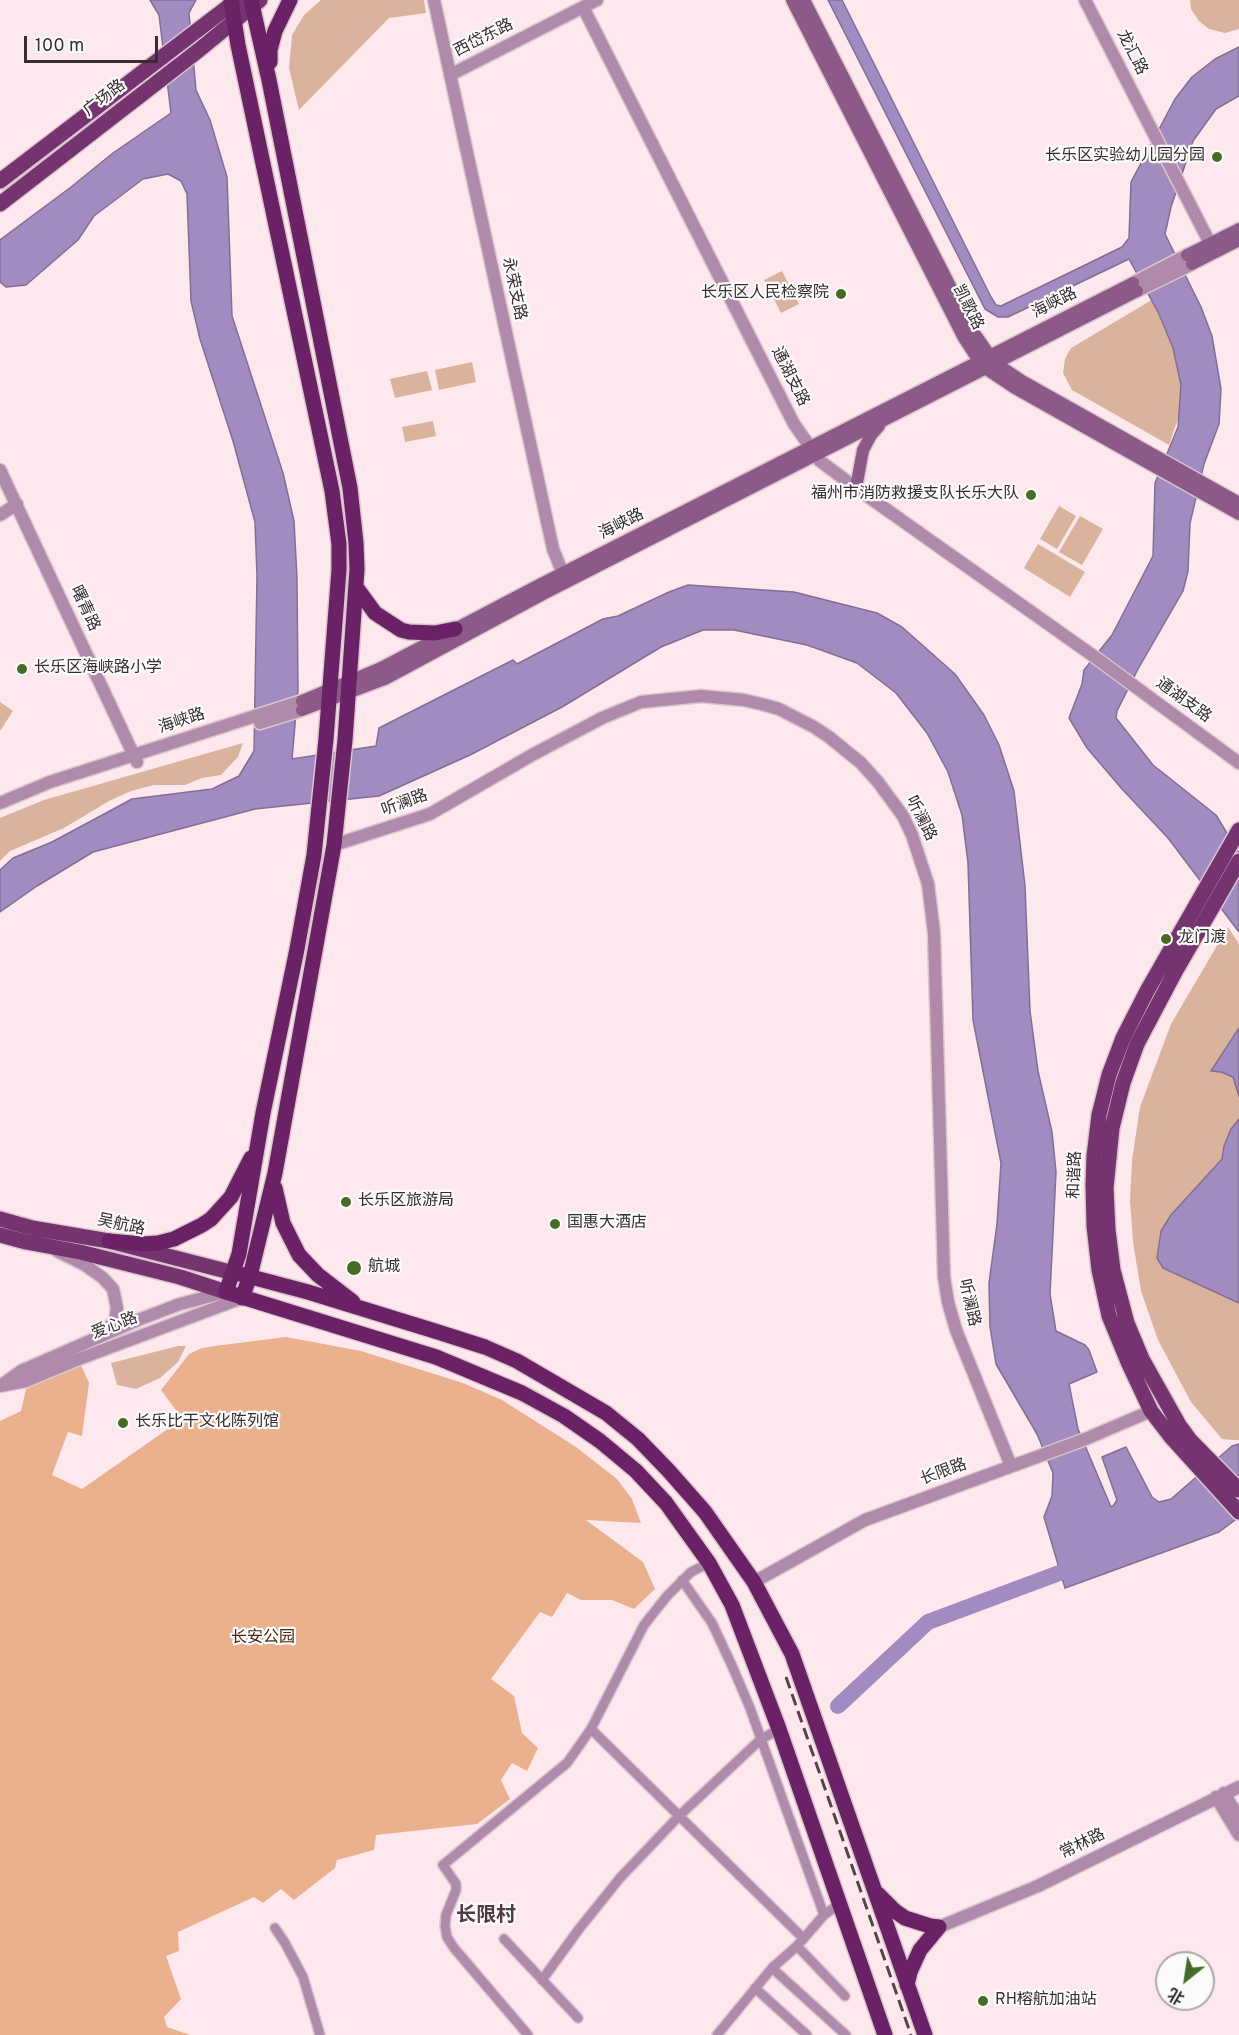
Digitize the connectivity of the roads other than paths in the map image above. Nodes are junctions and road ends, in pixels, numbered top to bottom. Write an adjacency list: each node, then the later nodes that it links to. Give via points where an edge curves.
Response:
1 (290, 0): 12 (highway, via 270,50)
2 (434, 0): 11 (street, 永荣支路)
3 (597, 0): 9 (street, 西岱东路)
4 (792, 0): 20 (main road, 凯歌路, via 964,338)
5 (804, 0): 20 (main road, 凯歌路)
6 (1085, 0): 17 (street, 龙汇路)
7 (233, 2): 10 (highway); 13 (main road, 广场路)
8 (255, 2): 10 (main road, 广场路); 12 (highway)
9 (583, 7): 11 (street, 西岱东路); 22 (street, 通湖支路, via 789,413)
10 (233, 21): 14 (main road, 广场路); 34 (highway, via 332,491 339,570)
11 (450, 75): 30 (street, 永荣支路, via 553,549)
12 (269, 80): 31 (highway, via 350,488)
13 (0, 181)
14 (0, 204)
15 (1239, 229): 17 (main road, 海峡路)
16 (1239, 240): 17 (main road, 海峡路)
17 (1212, 248): 18 (main road, 海峡路)
18 (1190, 259): 19 (street, 海峡路)
19 (1135, 287): 20 (main road, 海峡路)
20 (987, 362): 21 (main road, 海峡路); 22 (main road, 海峡路); 24 (main road, 凯歌路)
21 (883, 421): 22 (main road, 海峡路); 25 (main road, via 863,450)
22 (814, 451): 25 (street, 通湖支路, via 825,465); 30 (main road, 海峡路)
23 (0, 470): 27 (street, 曙青路)
24 (1201, 487): 26 (main road, 凯歌路); 28 (main road, 凯歌路)
25 (856, 488): 37 (street, 通湖支路)
26 (1239, 503)
27 (16, 504): 29 (street); 36 (street, 曙青路)
28 (1239, 514)
29 (0, 515)
30 (564, 578): 32 (main road, 海峡路); 33 (main road, 海峡路, via 386,679)
31 (356, 587): 32 (highway, via 375,613 401,630 435,633); 33 (highway)
32 (455, 629): 33 (main road, 海峡路)
33 (348, 688): 34 (main road, 海峡路); 41 (highway)
34 (329, 695): 35 (main road, 海峡路); 43 (highway, via 314,855)
35 (302, 706): 36 (street, 海峡路)
36 (136, 758): 38 (street, 海峡路, via 50,782); 39 (street, 海峡路)
37 (1239, 762)
38 (0, 803)
39 (0, 811)
40 (1239, 830): 60 (main road, 和谐路, via 1123,1038 1099,1115 1094,1156 1094,1226 1099,1270 1109,1317)
41 (334, 845): 44 (highway); 62 (street, 听澜路, via 430,814 592,723 641,702 701,696 765,705 814,727 861,763 903,816 928,884 934,933 944,1277 956,1330)
42 (1239, 861): 61 (main road, 和谐路, via 1137,1044 1112,1128 1106,1188 1109,1249 1127,1323 1167,1407)
43 (260, 1139): 47 (highway, via 231,1197 211,1220 191,1232 158,1243); 51 (highway)
44 (274, 1173): 52 (highway); 56 (highway, via 279,1214 299,1254 318,1275)
45 (0, 1219): 47 (main road, 吴航路)
46 (0, 1235): 48 (main road, 吴航路)
47 (110, 1241): 49 (main road, 吴航路)
48 (48, 1247): 50 (main road, 吴航路); 58 (street, via 85,1265 112,1289 117,1308 115,1320)
49 (152, 1251): 50 (main road, via 157,1265); 51 (main road, 吴航路)
50 (147, 1269): 53 (main road, 吴航路)
51 (234, 1272): 52 (highway); 53 (highway)
52 (250, 1276): 54 (highway); 55 (highway)
53 (226, 1292): 55 (highway); 58 (street, via 180,1304)
54 (309, 1292): 56 (highway); 57 (highway, via 298,1303)
55 (243, 1298): 57 (highway); 59 (street, 爱心路, via 26,1381)
56 (363, 1309): 67 (highway, via 485,1347 517,1361 606,1413 638,1439 705,1512)
57 (303, 1317): 65 (highway, via 436,1357 522,1393 564,1416 636,1471 680,1521)
58 (98, 1338): 59 (street, via 21,1371)
59 (1, 1385)
60 (1151, 1411): 61 (main road, 和谐路); 62 (street, 长限路)
61 (1200, 1460): 63 (main road, 和谐路); 64 (main road, 和谐路)
62 (1011, 1466): 67 (street, 长限路, via 865,1520)
63 (1239, 1490)
64 (1239, 1512)
65 (708, 1563): 66 (street); 69 (highway, via 732,1605)
66 (682, 1580): 68 (street, via 644,1625); 70 (street, via 719,1636)
67 (754, 1582): 76 (highway, via 792,1654)
68 (591, 1729): 73 (street); 90 (street, via 567,1763 443,1865 456,1884 446,1915 447,1937)
69 (779, 1729): 70 (street); 77 (highway)
70 (760, 1740): 73 (street); 78 (street)
71 (1239, 1787): 72 (street, 常林路)
72 (1220, 1795): 74 (street); 75 (street); 79 (street, 常林路, via 1038,1886)
73 (679, 1816): 82 (street); 84 (street, via 620,1878)
74 (1239, 1818)
75 (1239, 1835)
76 (874, 1890): 79 (highway, via 905,1918); 85 (highway)
77 (839, 1904): 78 (street); 94 (highway)
78 (824, 1916): 82 (street)
79 (939, 1927): 85 (highway, via 920,1950)
80 (275, 1928): 89 (street, via 303,1977)
81 (504, 1939): 84 (street)
82 (800, 1942): 83 (street); 87 (street)
83 (772, 1968): 86 (street); 93 (street)
84 (542, 1980): 88 (street)
85 (907, 1985): 95 (highway)
86 (755, 1988): 91 (street); 92 (street)
87 (845, 1996)
88 (578, 2018)
89 (320, 2035)
90 (528, 2035)
91 (717, 2035)
92 (807, 2035)
93 (846, 2035)
94 (885, 2035)
95 (925, 2035)

